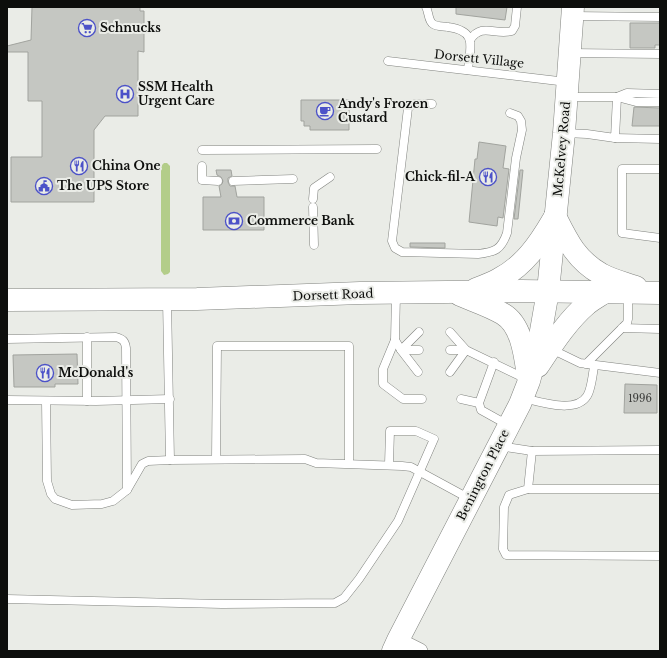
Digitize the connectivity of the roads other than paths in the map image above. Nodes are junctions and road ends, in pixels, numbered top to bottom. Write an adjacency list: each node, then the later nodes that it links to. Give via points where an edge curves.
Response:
1 (426, 7): 5 (lane, via 430,21 434,25 459,28 467,33)
2 (517, 7): 5 (lane, via 512,31 506,33 482,30 474,34)
3 (573, 12): 4 (lane); 6 (main road, McKelvey Road)
4 (660, 17)
5 (470, 40): 9 (lane)
6 (570, 52): 7 (lane); 10 (main road, McKelvey Road)
7 (660, 54)
8 (388, 61): 9 (lane, Dorsett Village)
9 (468, 70): 10 (lane, Dorsett Village)
10 (567, 89): 12 (lane, Dorsett Village); 16 (main road, McKelvey Road)
11 (660, 94): 12 (lane, via 627,93)
12 (617, 96): 13 (lane, via 636,102); 17 (lane)
13 (660, 102)
14 (432, 104): 15 (lane, via 412,104 408,108 392,241 395,248 402,252 478,254 499,248 504,242 522,130 521,120)
15 (510, 112)
16 (564, 133): 17 (lane); 27 (main road, McKelvey Road)
17 (616, 138): 18 (lane)
18 (660, 139)
19 (377, 149): 20 (lane)
20 (202, 150)
21 (202, 166): 25 (lane, via 202,180)
22 (660, 169): 28 (lane, via 622,169 622,233)
23 (330, 177): 29 (lane, via 314,188)
24 (293, 179): 26 (lane)
25 (218, 181)
26 (233, 181)
27 (555, 216): 30 (main road, McKelvey Road); 31 (main road, via 540,242 524,261 500,279); 35 (main road, via 580,259 602,275)
28 (660, 238)
29 (314, 245)
30 (548, 291): 31 (main road, Dorsett Road); 32 (main road, Dorsett Road); 55 (main road, Benington Place, via 538,348)
31 (461, 292): 33 (main road, Dorsett Road); 55 (main road, via 504,314 516,328 523,348)
32 (605, 292): 34 (main road, Dorsett Road); 45 (main road, via 586,304)
33 (396, 293): 36 (main road, Dorsett Road); 44 (lane)
34 (628, 293): 35 (main road, Dorsett Road); 38 (lane, via 628,319)
35 (657, 293)
36 (167, 299): 37 (main road, Dorsett Road); 56 (lane)
37 (7, 300)
38 (622, 328): 39 (lane); 51 (lane)
39 (660, 329)
40 (419, 332): 46 (lane)
41 (450, 332): 49 (lane)
42 (87, 337): 43 (lane); 61 (lane); 62 (lane, via 116,337 125,342)
43 (7, 339)
44 (395, 340): 46 (lane); 57 (lane, via 383,369 383,384 403,399)
45 (550, 348): 51 (lane, via 580,363); 55 (main road)
46 (401, 350): 47 (lane); 52 (lane)
47 (419, 350)
48 (450, 350): 49 (lane)
49 (466, 350): 50 (lane); 53 (lane)
50 (494, 362): 55 (lane); 63 (lane)
51 (590, 365): 54 (lane); 55 (lane, via 588,395 582,402 573,406 550,405)
52 (418, 372)
53 (450, 372)
54 (660, 373)
55 (526, 389): 64 (main road, Benington Place)
56 (170, 399): 62 (lane); 69 (lane)
57 (422, 399)
58 (461, 399): 63 (lane)
59 (7, 400): 60 (lane)
60 (46, 400): 61 (lane); 75 (lane, via 47,481 55,499 72,505 102,504 113,501)
61 (87, 400): 62 (lane)
62 (127, 400): 75 (lane)
63 (479, 403): 64 (lane, via 481,410)
64 (509, 426): 65 (main road, Benington Place)
65 (498, 446): 67 (lane); 76 (main road, Benington Place)
66 (660, 450): 67 (lane)
67 (532, 451): 73 (lane)
68 (216, 459): 69 (lane); 70 (lane, via 305,459 316,463); 70 (lane, via 217,346 349,346)
69 (170, 460): 75 (lane, via 148,461 142,464)
70 (349, 463): 71 (lane)
71 (389, 464): 72 (lane, via 411,467); 72 (lane, via 390,431 416,431 434,439)
72 (420, 472): 76 (lane); 78 (lane, via 398,521 359,579 344,598 335,603 222,604)
73 (528, 489): 74 (lane); 77 (lane, via 509,495 504,507 503,549 506,554)
74 (660, 489)
75 (127, 490)
76 (471, 499): 79 (main road, Benington Place)
77 (660, 556)
78 (7, 599)
79 (396, 645): 80 (street)
80 (420, 651)

